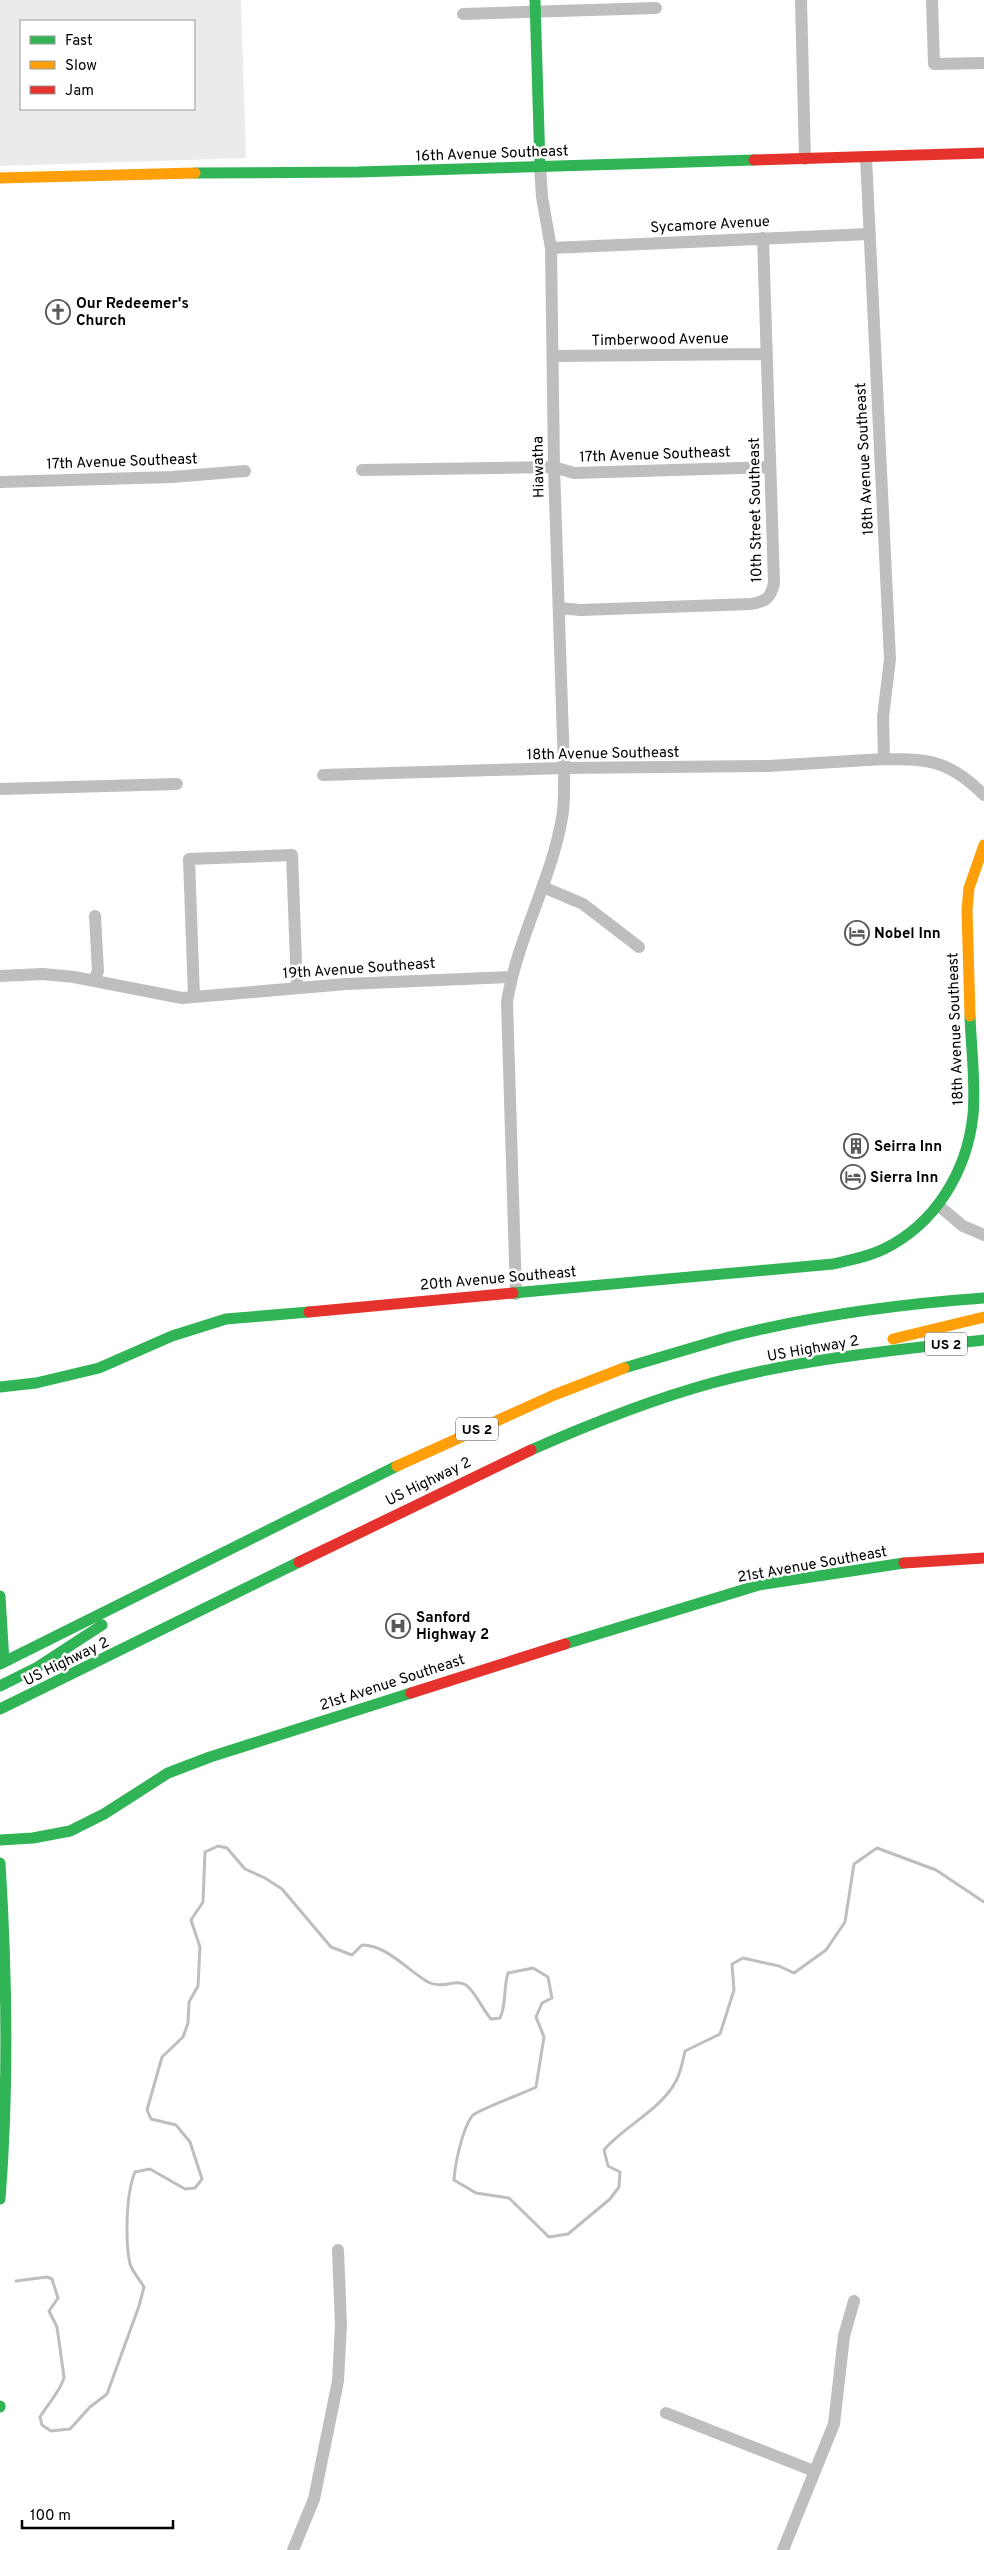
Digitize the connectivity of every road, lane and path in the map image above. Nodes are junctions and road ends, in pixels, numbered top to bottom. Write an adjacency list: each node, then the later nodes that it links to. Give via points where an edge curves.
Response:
1 (801, 0): 9 (street)
2 (932, 0): 6 (street, via 934,64)
3 (535, 6): 4 (street); 5 (street); 10 (main road)
4 (656, 8)
5 (463, 14)
6 (984, 63)
7 (984, 152): 8 (main road, 16th Avenue Southeast)
8 (866, 157): 9 (main road, 16th Avenue Southeast); 12 (street, 18th Avenue Southeast)
9 (805, 159): 10 (main road, 16th Avenue Southeast)
10 (540, 166): 11 (main road, 16th Avenue Southeast); 14 (street, Hiawatha)
11 (0, 178)
12 (869, 234): 13 (street, Sycamore Avenue); 23 (street, 18th Avenue Southeast, via 890,659 883,717)
13 (763, 238): 14 (street, Sycamore Avenue); 15 (street, 10th Street Southeast)
14 (551, 248): 16 (street, Hiawatha)
15 (767, 354): 16 (street, Timberwood Avenue); 18 (street, 10th Street Southeast)
16 (554, 356): 17 (street, Hiawatha)
17 (554, 467): 18 (street, 17th Avenue Southeast, via 574,473); 19 (street, 17th Avenue Southeast); 22 (street, Hiawatha)
18 (770, 467): 22 (street, 10th Street Southeast, via 774,584 767,599 751,604)
19 (362, 470)
20 (246, 471): 21 (street, 17th Avenue Southeast, via 172,477)
21 (0, 482)
22 (559, 608): 24 (street, Hiawatha)
23 (884, 759): 24 (street, 18th Avenue Southeast, via 768,766); 28 (street, 18th Avenue Southeast, via 938,762 968,779)
24 (564, 768): 25 (street, 18th Avenue Southeast); 30 (street, Hiawatha, via 562,816)
25 (323, 775)
26 (177, 784): 27 (street)
27 (0, 789)
28 (984, 795)
29 (984, 845): 38 (main road, 18th Avenue Southeast, via 969,888 968,910 971,1134 959,1174)
30 (543, 887): 32 (street, via 583,904); 34 (street)
31 (95, 916): 35 (street, via 98,971)
32 (639, 947)
33 (0, 976): 35 (street, 19th Avenue Southeast, via 43,974)
34 (511, 977): 36 (street, 19th Avenue Southeast); 40 (street, via 508,1029)
35 (94, 980): 37 (street, 19th Avenue Southeast, via 166,996)
36 (297, 988): 37 (street, 19th Avenue Southeast); 37 (street, via 292,855 189,859)
37 (194, 998)
38 (939, 1206): 39 (street, via 963,1226); 40 (main road, 20th Avenue Southeast, via 920,1226 890,1247 833,1264)
39 (984, 1235)
40 (516, 1294): 45 (main road, 20th Avenue Southeast, via 226,1319 172,1336 99,1368 36,1383)
41 (984, 1298): 47 (main road, US Highway 2 / US 2, via 918,1303 811,1321 731,1337 615,1371 407,1461)
42 (984, 1317): 44 (main road, via 892,1339)
43 (984, 1340): 44 (main road, US Highway 2 / US 2)
44 (831, 1359): 52 (main road, US Highway 2 / US 2, via 740,1376 677,1393 553,1440 472,1476)
45 (0, 1387)
46 (984, 1558): 53 (main road, 21st Avenue Southeast, via 895,1564 759,1585 723,1595 210,1757 168,1774 70,1831)
47 (184, 1572): 49 (main road, US Highway 2 / US 2); 51 (main road, via 128,1606 72,1646)
48 (0, 1596): 49 (main road)
49 (2, 1663): 50 (main road)
50 (0, 1674)
51 (0, 1686)
52 (0, 1709)
53 (0, 1840)
54 (0, 1863): 55 (main road, via 7,1987)
55 (4, 2076): 56 (main road)
56 (0, 2199)
57 (338, 2250): 61 (street, via 341,2325 338,2382 314,2499)
58 (854, 2301): 60 (street, via 844,2336 834,2424)
59 (666, 2412): 60 (street)
60 (814, 2471): 62 (street)
61 (292, 2550)
62 (783, 2550)

